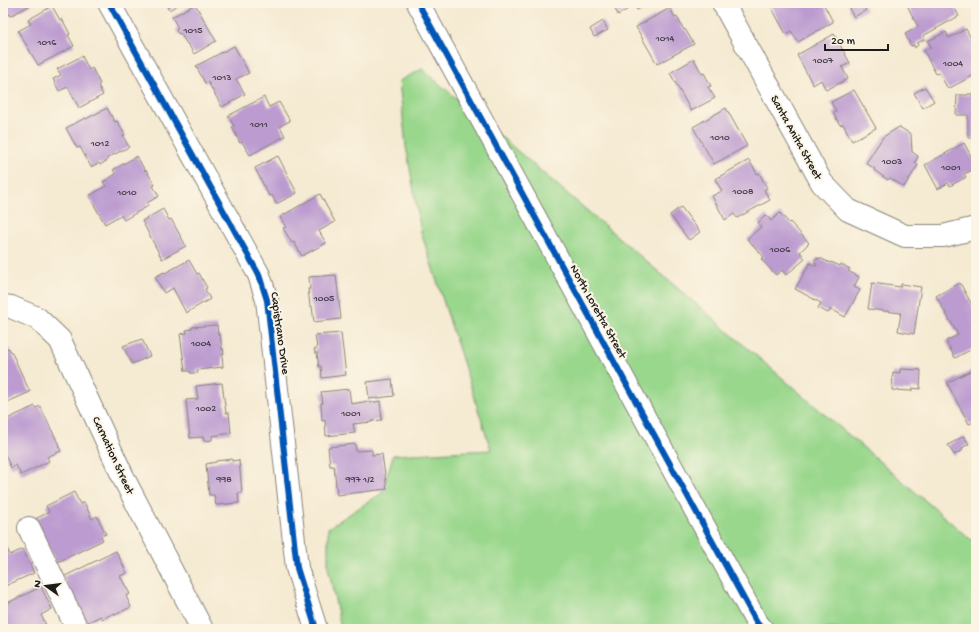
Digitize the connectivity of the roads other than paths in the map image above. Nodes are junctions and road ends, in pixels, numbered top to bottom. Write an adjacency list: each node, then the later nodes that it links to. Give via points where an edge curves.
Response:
1 (109, 3): 9 (street, Capistrano Drive, via 260,275 267,300 298,568)
2 (418, 3): 10 (street, North Loretta Street, via 756,623)
3 (723, 3): 4 (street, Santa Anita Street, via 822,183 848,210 905,236 943,236)
4 (976, 228)
5 (3, 306): 7 (street, Carnation Street, via 37,318 60,340)
6 (29, 528): 8 (street)
7 (195, 627)
8 (77, 629)
9 (316, 629)
10 (762, 629)

